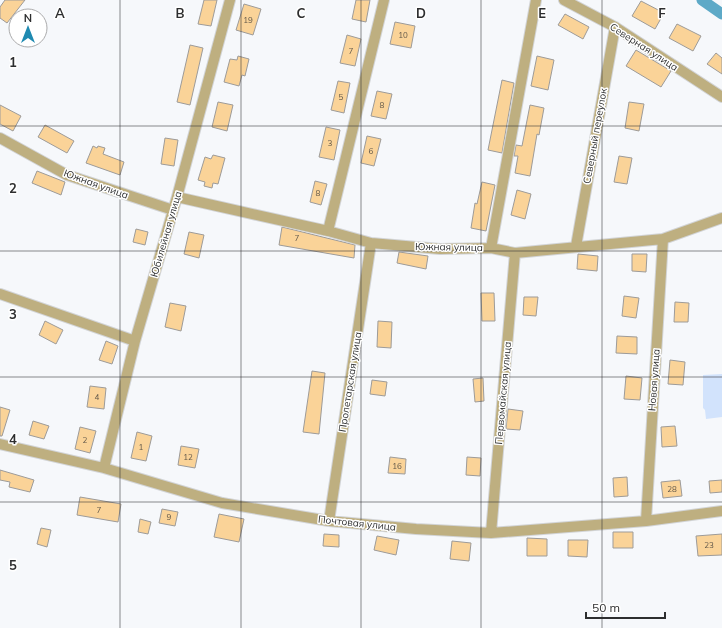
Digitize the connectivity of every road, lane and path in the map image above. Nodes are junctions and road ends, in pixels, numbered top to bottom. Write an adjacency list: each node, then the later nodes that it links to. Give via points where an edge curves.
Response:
1 (230, 0): 8 (street, Юбилейная улица)
2 (384, 0): 11 (street)
3 (536, 0): 15 (street)
4 (564, 0): 5 (street, Северная улица)
5 (615, 27): 6 (street, Северная улица); 14 (street, Северный переулок)
6 (722, 97)
7 (0, 138): 9 (street, Южная улица, via 67,175)
8 (177, 197): 9 (street, Юбилейная улица); 11 (street, Южная улица)
9 (173, 210): 18 (street, Юбилейная улица)
10 (722, 218): 12 (street, Южная улица)
11 (328, 231): 13 (street, Южная улица)
12 (663, 239): 14 (street, Южная улица); 22 (street, Новая улица)
13 (371, 243): 15 (street, Южная улица, via 440,249); 23 (street, Пролетарская улица)
14 (576, 246): 16 (street, Южная улица)
15 (492, 248): 16 (street, Южная улица)
16 (515, 252): 24 (street, Первомайская улица)
17 (0, 294): 18 (street)
18 (135, 341): 20 (street, Юбилейная улица)
19 (0, 444): 20 (street, Почтовая улица)
20 (104, 468): 23 (street, Почтовая улица, via 222,503)
21 (722, 511): 22 (street, Почтовая улица)
22 (646, 520): 24 (street, Почтовая улица)
23 (329, 521): 24 (street, Почтовая улица)
24 (491, 533)

